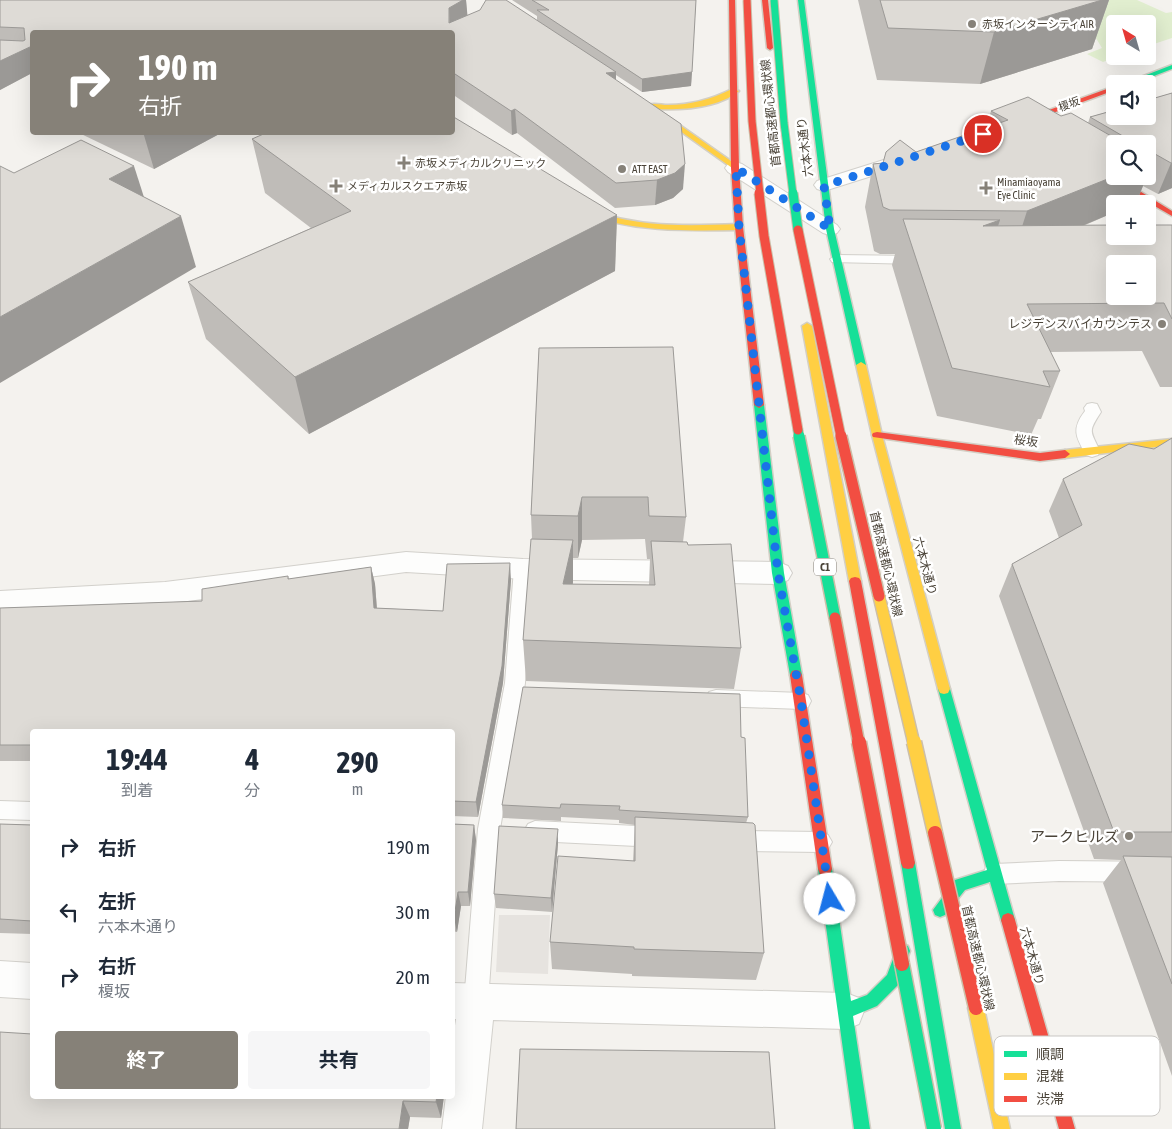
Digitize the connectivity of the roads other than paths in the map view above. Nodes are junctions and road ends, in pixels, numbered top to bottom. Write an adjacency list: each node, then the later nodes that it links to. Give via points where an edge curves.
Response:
1 (732, 0): 8 (main road)
2 (747, 0): 62 (main road, 首都高速都心環状線 / C1, bridge, via 752,121 764,236 795,416)
3 (765, 0): 16 (main road)
4 (774, 0): 52 (main road, 首都高速都心環状線, bridge, via 784,122 799,237 835,411)
5 (801, 0): 15 (main road, 六本木通り)
6 (1172, 67): 7 (main road)
7 (1150, 75)
8 (735, 91): 13 (main road); 13 (main road, via 701,107 680,109 643,103)
9 (1106, 92): 10 (main road, 榎坂)
10 (1025, 125): 11 (street, 榎坂)
11 (1001, 128)
12 (929, 152): 15 (street)
13 (736, 168): 16 (street); 19 (main road)
14 (1097, 169): 18 (main road)
15 (824, 186): 20 (main road, 六本木通り)
16 (785, 200): 20 (street); 45 (main road)
17 (572, 204): 19 (main road, via 592,216 638,228)
18 (1172, 214)
19 (739, 227): 31 (main road)
20 (830, 229): 21 (main road, 六本木通り)
21 (837, 259): 22 (lane); 24 (main road, 六本木通り)
22 (933, 260)
23 (1092, 408): 26 (lane, via 1082,432)
24 (877, 435): 26 (main road, 桜坂, via 1040,457); 27 (main road, 六本木通り)
25 (1172, 442): 26 (main road, 桜坂)
26 (1092, 451)
27 (895, 503): 28 (main road); 43 (main road, 六本木通り)
28 (886, 521)
29 (877, 538): 35 (main road, via 863,565)
30 (523, 569): 31 (street); 32 (street, via 406,562 165,594); 38 (lane, via 523,692)
31 (778, 573): 34 (main road)
32 (0, 602)
33 (702, 698): 34 (lane)
34 (801, 701): 41 (main road)
35 (901, 741)
36 (0, 810): 37 (lane)
37 (30, 811)
38 (497, 829): 39 (lane); 51 (lane)
39 (678, 838)
40 (718, 840): 41 (lane)
41 (822, 842): 53 (main road)
42 (1172, 872): 43 (lane)
43 (994, 874): 46 (main road, via 960,885 937,915); 54 (main road, 六本木通り)
44 (924, 878): 45 (main road)
45 (917, 912): 50 (main road); 53 (main road, via 893,980 872,1001)
46 (936, 924)
47 (934, 951): 50 (main road)
48 (0, 979): 49 (street)
49 (30, 981)
50 (930, 996): 63 (main road)
51 (464, 1001): 53 (street); 60 (street)
52 (976, 1008): 55 (main road, 首都高速都心環状線); 56 (main road)
53 (846, 1011): 61 (main road)
54 (1040, 1036)
55 (994, 1092)
56 (994, 1107)
57 (996, 1116): 64 (main road)
58 (999, 1116): 65 (main road, 首都高速都心環状線)
59 (1063, 1116): 66 (main road, 六本木通り)
60 (462, 1129)
61 (862, 1129)
62 (934, 1129)
63 (953, 1129)
64 (998, 1129)
65 (1002, 1129)
66 (1067, 1129)

